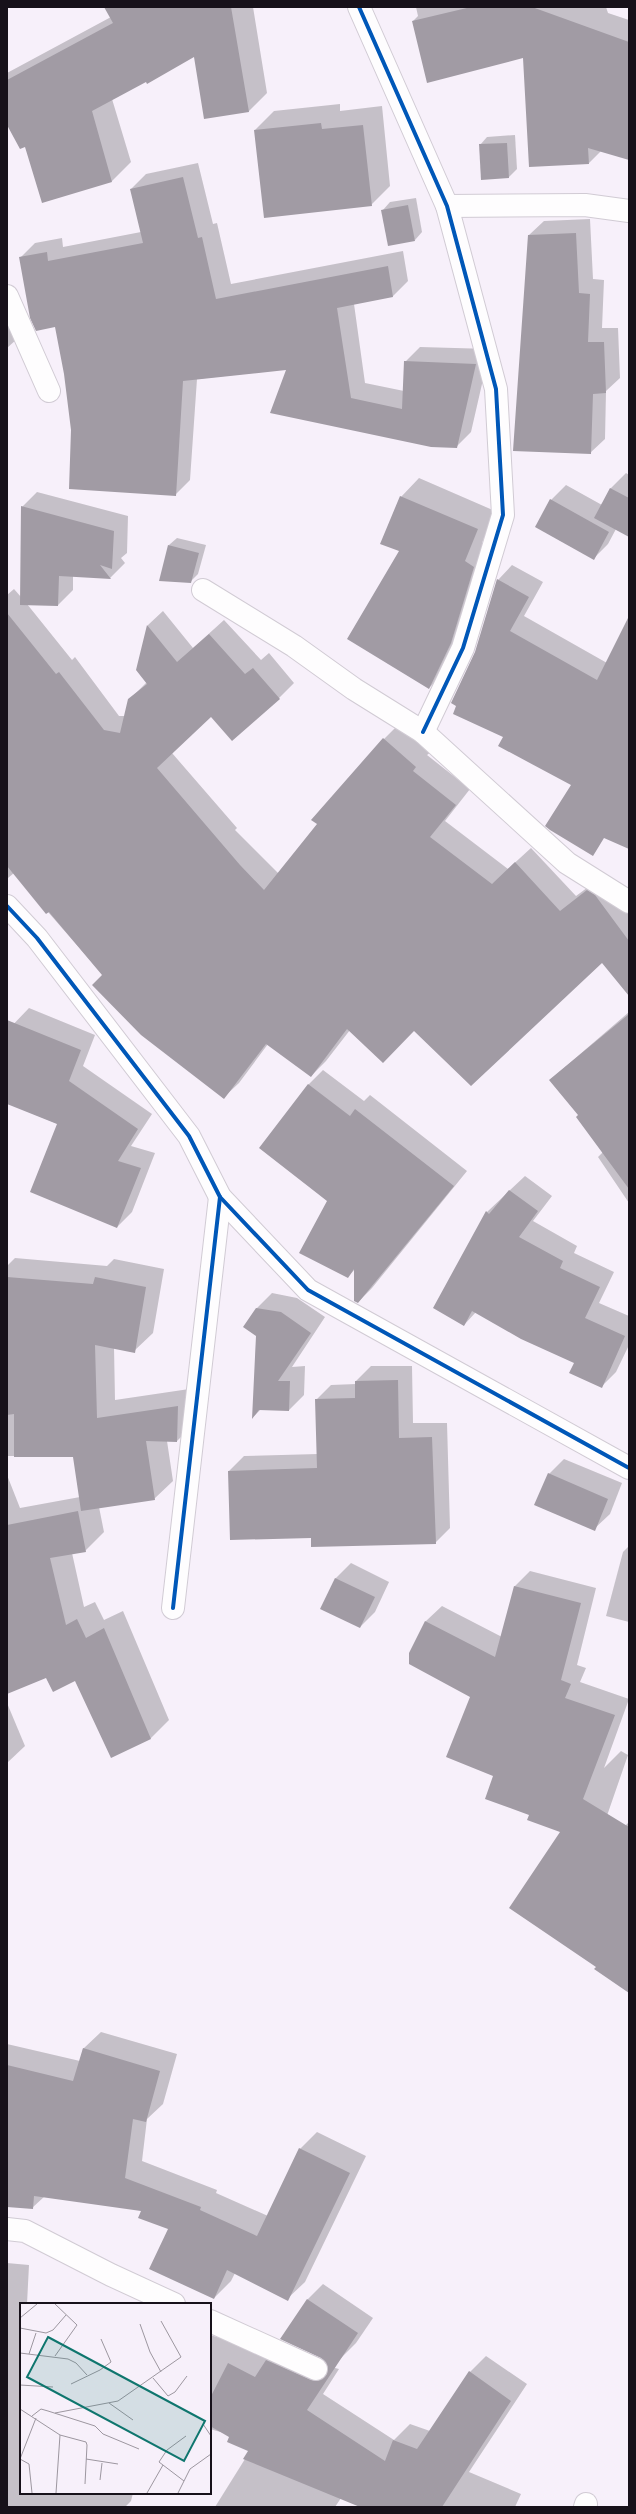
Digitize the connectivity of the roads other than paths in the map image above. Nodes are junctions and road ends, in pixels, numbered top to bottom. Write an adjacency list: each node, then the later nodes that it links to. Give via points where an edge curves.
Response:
1 (359, 7): 2 (street)
2 (446, 206): 3 (street, via 585,205); 7 (street, via 496,389 503,515 463,648)
3 (629, 212)
4 (7, 296): 5 (street)
5 (49, 391)
6 (203, 590): 7 (street, via 294,646 354,689)
7 (422, 732): 8 (street, via 567,863)
8 (629, 902)
9 (7, 906): 10 (street, via 37,938 189,1136)
10 (220, 1197): 11 (street, via 308,1290); 12 (street)
11 (629, 1468)
12 (173, 1608)
13 (7, 2229): 14 (street, via 25,2231)
14 (172, 2303)
15 (211, 2321): 16 (street)
16 (316, 2369)

